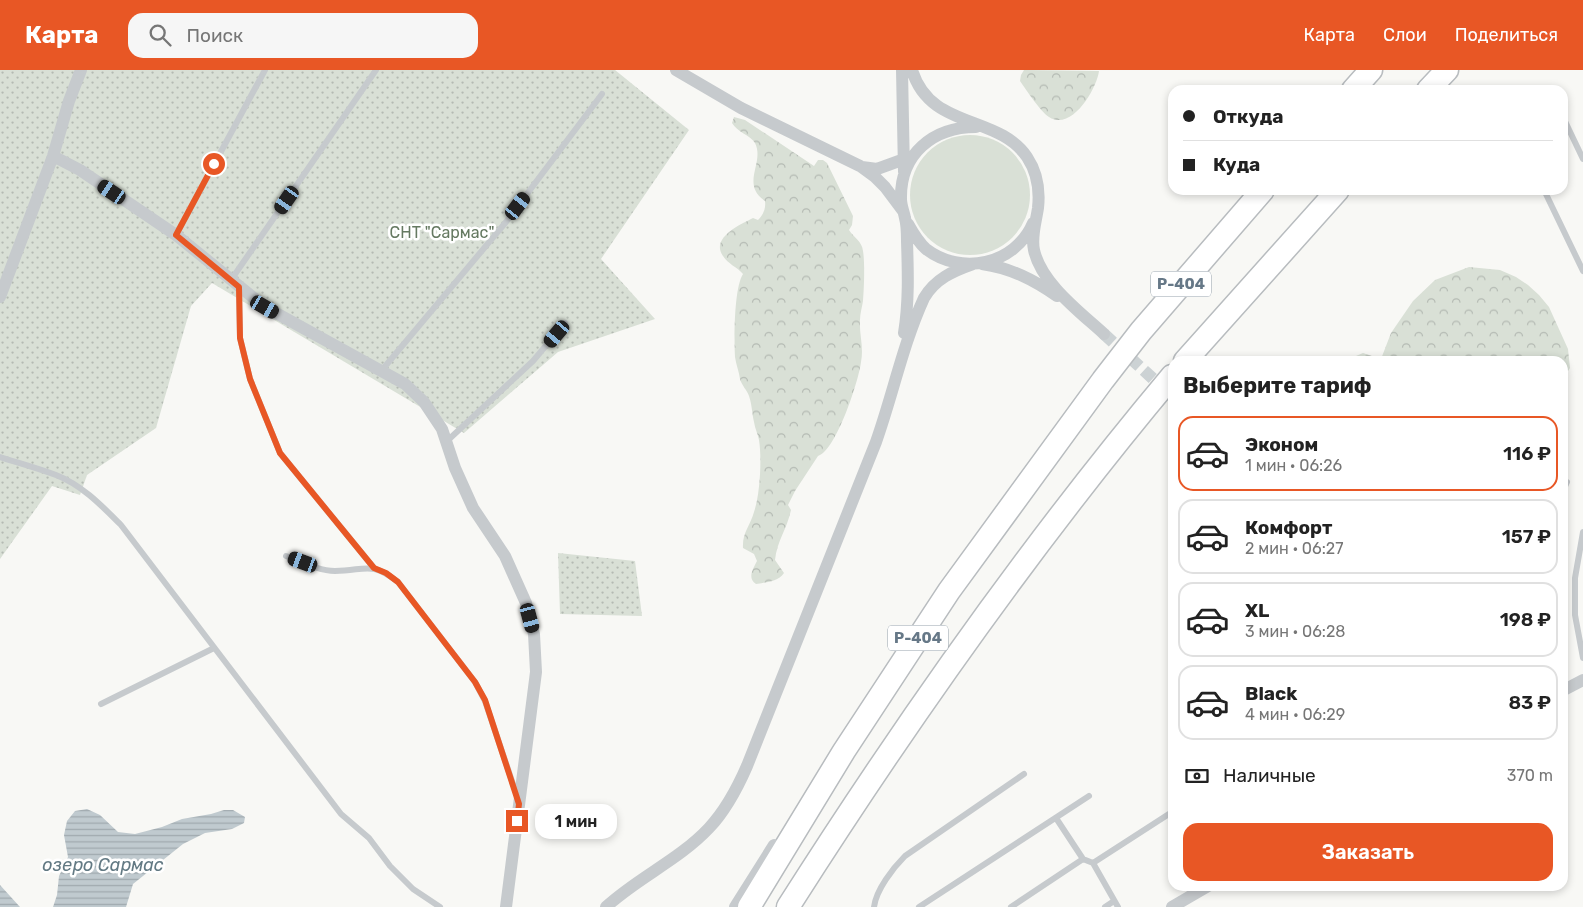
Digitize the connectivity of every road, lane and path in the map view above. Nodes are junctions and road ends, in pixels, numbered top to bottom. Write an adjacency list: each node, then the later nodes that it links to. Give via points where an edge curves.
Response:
1 (81, 70): 15 (street)
2 (265, 70): 25 (lane)
3 (376, 70): 28 (lane)
4 (676, 70): 18 (street, via 741,108)
5 (902, 70): 17 (street)
6 (912, 70): 13 (street, via 928,98 963,120)
7 (1371, 70): 9 (highway)
8 (1447, 70): 10 (highway)
9 (1358, 85)
10 (1433, 85)
11 (602, 94): 35 (lane, via 506,222)
12 (1568, 128): 16 (lane)
13 (991, 130): 14 (street, via 977,127 949,130 938,134); 23 (street, via 1015,144 1029,161 1038,188)
14 (917, 152): 17 (street); 19 (street)
15 (53, 156): 25 (street, via 80,170); 29 (street)
16 (1583, 159)
17 (904, 160): 18 (street, via 877,168); 19 (street)
18 (860, 166): 24 (street, via 885,187)
19 (904, 175): 24 (street, via 901,201)
20 (1259, 195): 47 (highway, Р-404, via 1102,380 949,591)
21 (1334, 195): 33 (highway, Р-404)
22 (1546, 195): 27 (lane)
23 (1038, 209): 26 (street, via 1032,226 1014,248 995,260); 30 (street, via 1033,238 1037,260 1043,273)
24 (904, 215): 26 (street, via 915,237 935,255 958,263); 34 (street, via 908,288)
25 (176, 235): 28 (street)
26 (976, 264): 30 (street, via 1019,273); 34 (street, via 946,276 928,291 917,312)
27 (1583, 270)
28 (235, 284): 35 (street, via 265,307); 41 (lane, via 240,338 248,370 280,453)
29 (0, 297)
30 (1076, 309): 32 (street)
31 (565, 323): 37 (lane, via 533,360)
32 (1104, 334)
33 (1189, 356)
34 (900, 364): 60 (street, via 876,442 730,802 695,841)
35 (382, 370): 37 (street, via 405,384 424,402 442,429)
36 (1168, 381): 48 (highway, Р-404, via 992,605)
37 (446, 442): 51 (street, via 473,508 505,556 526,603 534,634 536,672)
38 (0, 457): 42 (lane, via 58,476 97,501 121,525)
39 (1583, 532): 43 (lane, via 1575,578 1575,615)
40 (286, 556): 41 (lane, via 335,571)
41 (374, 568): 51 (lane, via 398,582 475,682 485,700)
42 (214, 648): 46 (lane); 58 (lane, via 341,814 369,838 413,889)
43 (1583, 658)
44 (1583, 680): 45 (street)
45 (1568, 688)
46 (101, 704)
47 (844, 751): 61 (street, via 802,802); 62 (highway, Р-404)
48 (876, 773): 63 (highway, Р-404); 64 (street, via 849,833)
49 (1024, 774): 65 (lane, via 905,856 895,865 875,899)
50 (1089, 796): 53 (lane)
51 (519, 804): 59 (street)
52 (1168, 815): 55 (lane)
53 (1056, 818): 54 (lane); 66 (lane)
54 (1083, 860): 55 (lane); 67 (lane)
55 (1093, 864): 57 (lane)
56 (1199, 891): 69 (street)
57 (1116, 904): 68 (lane)
58 (440, 907)
59 (506, 907)
60 (606, 907)
61 (735, 907)
62 (749, 907)
63 (788, 907)
64 (800, 907)
65 (874, 907)
66 (919, 907)
67 (1011, 907)
68 (1105, 907)
69 (1172, 907)

